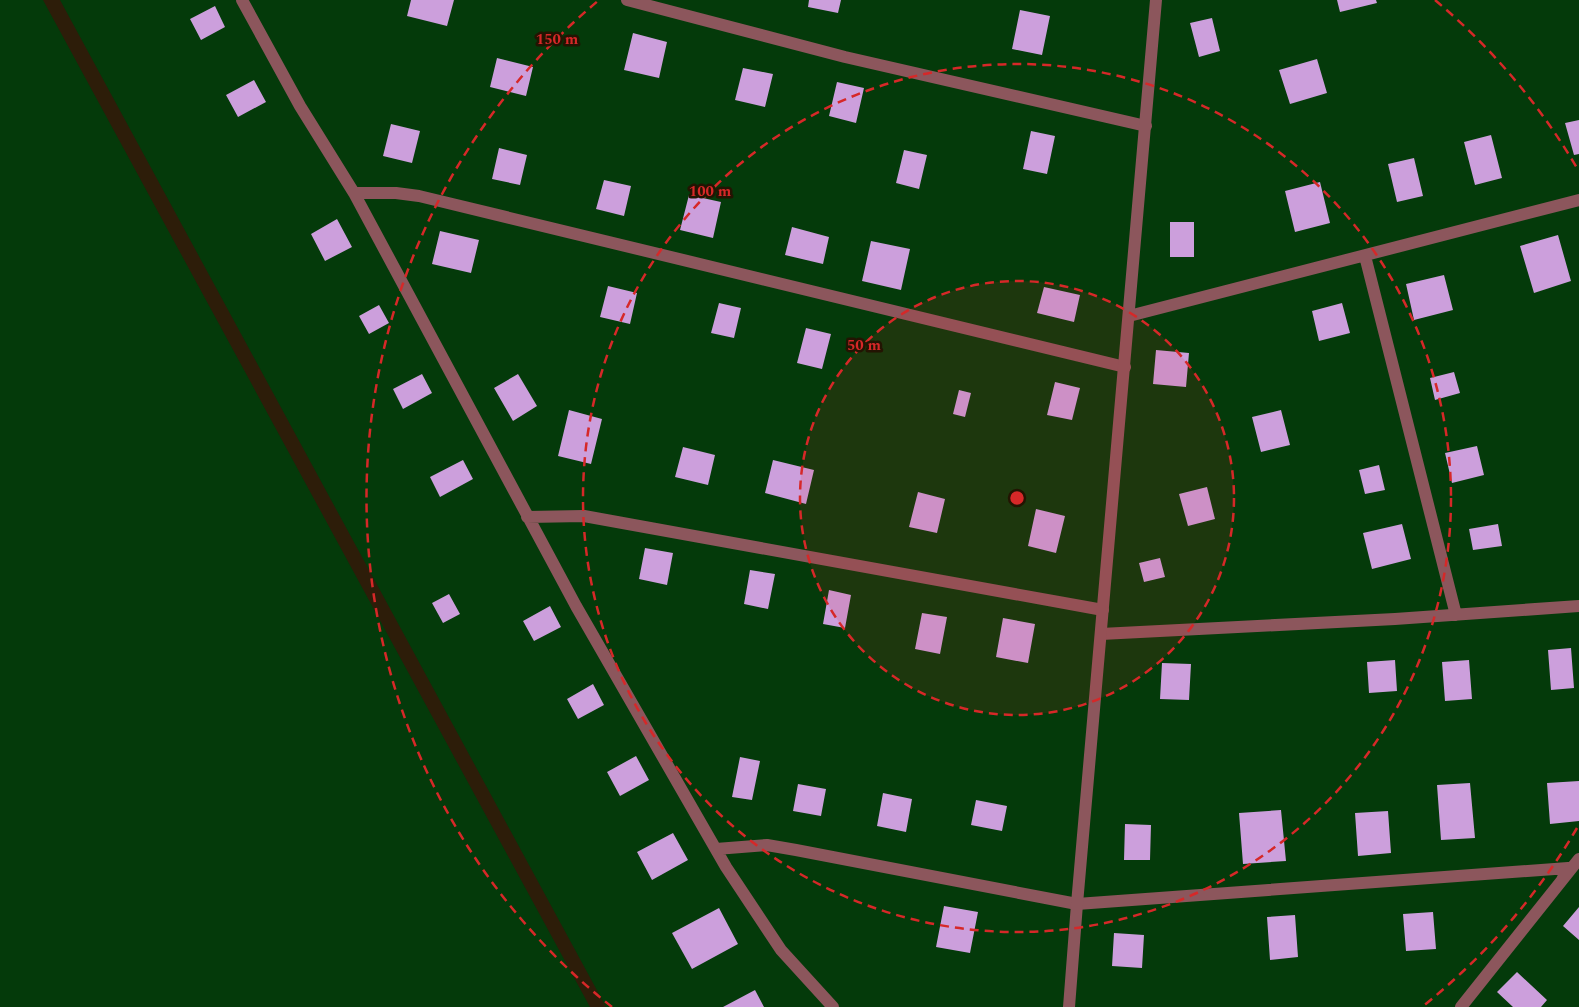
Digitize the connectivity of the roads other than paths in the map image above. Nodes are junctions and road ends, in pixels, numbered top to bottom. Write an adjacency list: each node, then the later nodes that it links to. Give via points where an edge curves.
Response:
1 (242, 0): 5 (street, via 300,106)
2 (627, 0): 4 (street, via 845,56)
3 (1156, 0): 4 (street)
4 (1146, 126): 8 (street)
5 (354, 193): 9 (street, via 419,196); 10 (street)
6 (1579, 200): 7 (street)
7 (1365, 256): 8 (street); 13 (street)
8 (1129, 316): 9 (street)
9 (1125, 367): 12 (street)
10 (527, 517): 12 (street, via 584,516); 15 (street)
11 (1579, 606): 13 (street)
12 (1103, 610): 14 (street)
13 (1456, 615): 14 (street)
14 (1101, 634): 18 (street)
15 (716, 849): 18 (street, via 766,845); 19 (street, via 781,950)
16 (1579, 858): 17 (street)
17 (1562, 880): 18 (street, via 1568,868); 21 (street)
18 (1077, 904): 20 (street)
19 (833, 1007)
20 (1069, 1007)
21 (1461, 1007)

